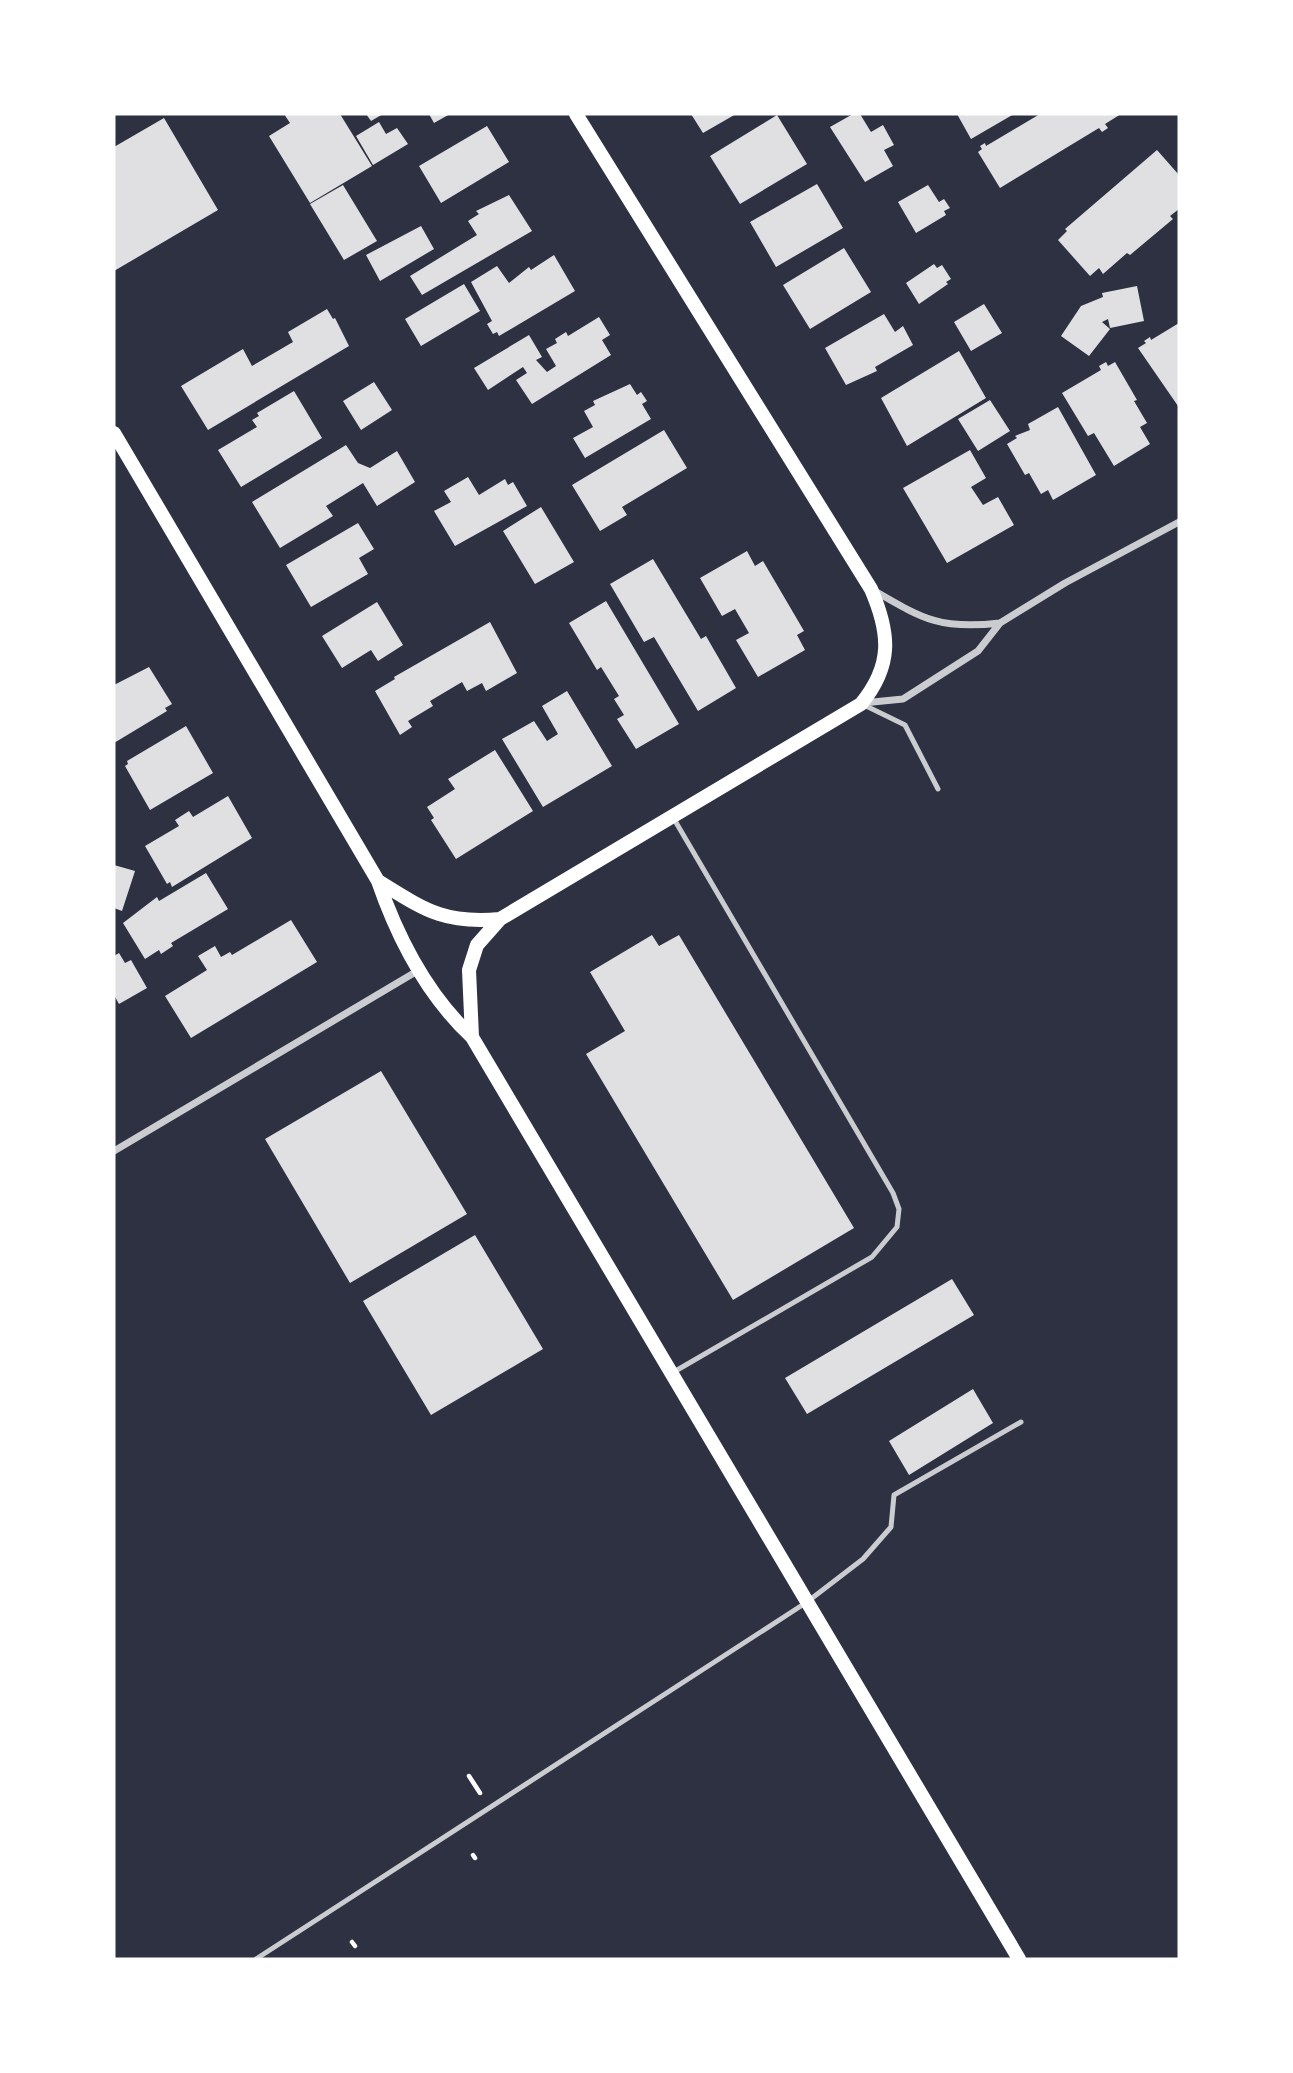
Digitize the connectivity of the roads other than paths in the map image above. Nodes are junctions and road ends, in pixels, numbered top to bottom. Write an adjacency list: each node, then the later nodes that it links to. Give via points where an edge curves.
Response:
1 (576, 114): 4 (main road)
2 (114, 433): 9 (main road)
3 (1179, 522): 5 (street)
4 (871, 589): 5 (street, via 939,624); 6 (main road, via 884,618 886,644 874,688)
5 (1000, 623): 6 (street, via 978,651 903,699)
6 (861, 704): 7 (lane, via 905,725); 8 (main road)
7 (938, 789)
8 (673, 816): 10 (main road); 14 (lane, via 899,1209 897,1227 872,1257)
9 (377, 881): 10 (main road, via 437,915 466,922); 11 (main road, via 394,928)
10 (500, 919): 12 (main road, via 477,944 469,970)
11 (419, 970): 12 (main road, via 447,1014); 13 (street)
12 (472, 1037): 14 (main road)
13 (114, 1151)
14 (671, 1373): 16 (main road)
15 (1021, 1422): 16 (lane, via 894,1495 891,1527 863,1559)
16 (807, 1602): 17 (lane); 18 (main road)
17 (256, 1959)
18 (1019, 1959)

